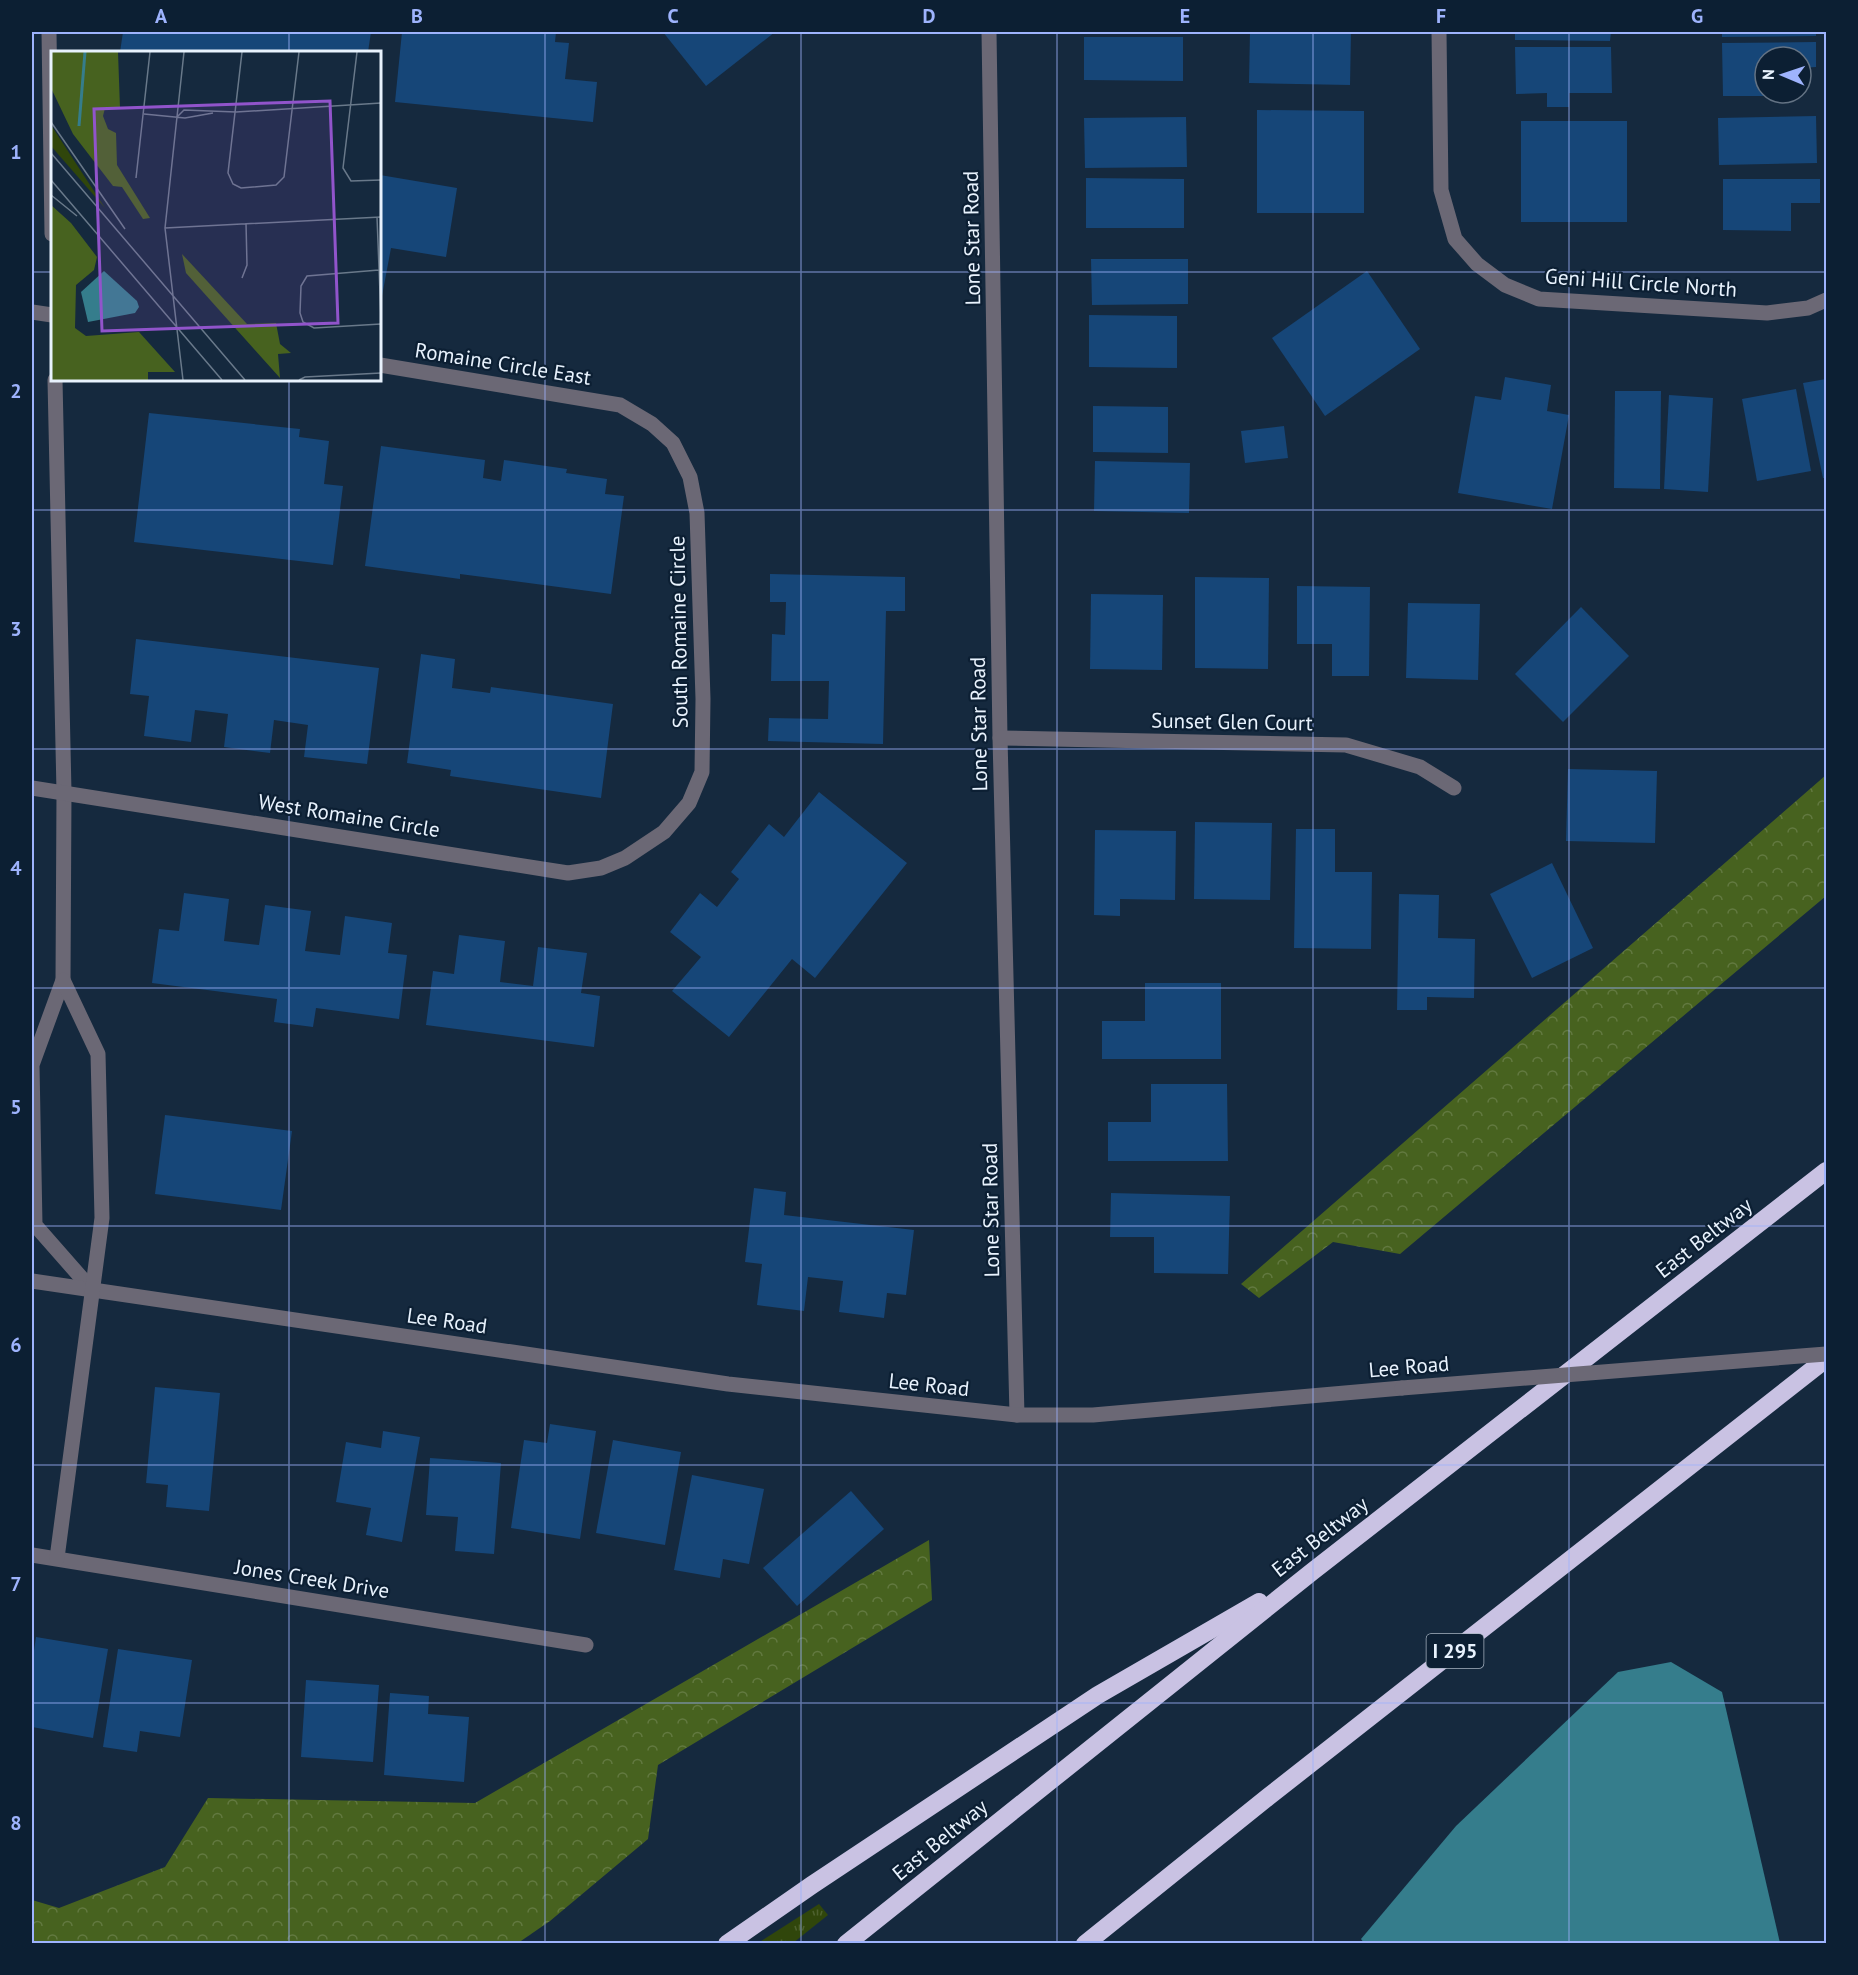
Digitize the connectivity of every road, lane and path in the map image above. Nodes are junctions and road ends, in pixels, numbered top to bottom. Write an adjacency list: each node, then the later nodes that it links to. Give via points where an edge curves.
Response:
1 (49, 32): 4 (street)
2 (989, 32): 11 (street, Lone Star Road)
3 (1439, 32): 5 (street, Geni Hill Circle North, via 1441,190 1455,239 1477,264 1505,285 1539,299 1767,313 1808,308)
4 (51, 167)
5 (1827, 300)
6 (32, 312): 7 (street)
7 (51, 315)
8 (381, 365): 10 (street, Romaine Circle East)
9 (55, 381): 14 (street)
10 (620, 405): 15 (street, South Romaine Circle, via 652,424 673,443 690,477 697,513 704,699 702,772 689,803 664,832)
11 (1000, 738): 13 (street, Sunset Glen Court, via 1346,745 1420,767); 22 (street, Lone Star Road)
12 (32, 788): 14 (street, West Romaine Circle)
13 (1454, 788)
14 (64, 792): 15 (street, West Romaine Circle, via 568,873 601,868); 16 (street)
15 (626, 858)
16 (63, 980): 19 (street, via 98,1054 102,1218); 19 (street, via 32,1065 35,1225)
17 (1827, 1171): 25 (highway, East Beltway)
18 (32, 1281): 19 (street, Lee Road)
19 (93, 1291): 22 (street, Lee Road, via 728,1383); 24 (street)
20 (1827, 1354): 22 (street, Lee Road, bridge, via 1093,1415)
21 (1827, 1359): 27 (highway, I 295)
22 (1017, 1415)
23 (32, 1555): 24 (street, Jones Creek Drive)
24 (57, 1558): 26 (street, Jones Creek Drive)
25 (1313, 1571): 28 (highway, via 1098,1695); 29 (highway, East Beltway)
26 (586, 1645)
27 (1164, 1880): 30 (highway, I 295); 31 (highway)
28 (727, 1944)
29 (846, 1944)
30 (1085, 1944)
31 (1101, 1944)

